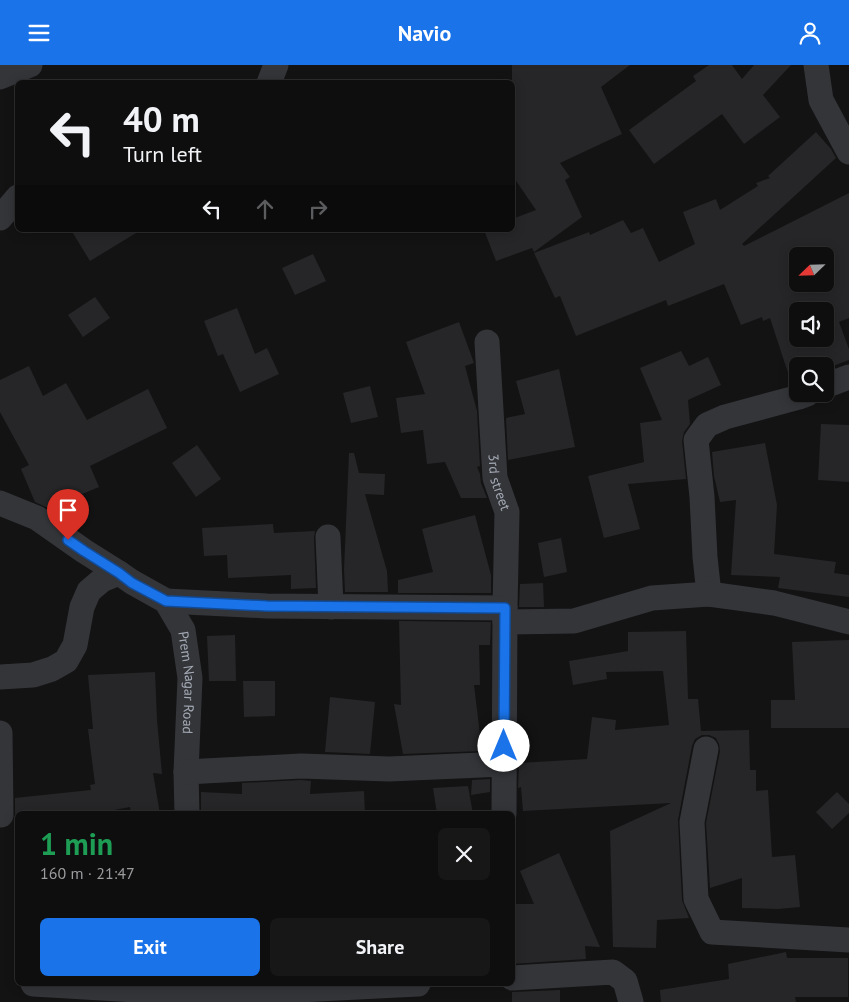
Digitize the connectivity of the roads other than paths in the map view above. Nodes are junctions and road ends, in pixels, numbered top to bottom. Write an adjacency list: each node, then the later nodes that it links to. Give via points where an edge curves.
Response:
1 (30, 65): 4 (street)
2 (276, 65): 5 (street)
3 (816, 65): 6 (street, via 821,100)
4 (0, 77)
5 (270, 80)
6 (849, 152)
7 (15, 200): 8 (street)
8 (0, 218)
9 (487, 342): 19 (street, 3rd street, via 495,478 507,513)
10 (849, 377): 11 (street)
11 (834, 383)
12 (789, 400): 16 (street, via 725,417 707,425 696,440)
13 (0, 503): 15 (street, via 37,518)
14 (328, 537): 18 (street)
15 (119, 573): 17 (street); 21 (street, via 89,591 82,607 75,645 66,661 33,675)
16 (709, 593): 19 (street, via 652,598 574,621); 20 (street, via 774,603)
17 (166, 601): 18 (street); 25 (street, Prem Nagar Road, via 184,630 190,678)
18 (331, 607): 19 (street)
19 (505, 615): 24 (street, 3rd street)
20 (849, 622)
21 (0, 677)
22 (0, 733): 28 (street)
23 (706, 749): 29 (street, via 692,822 696,899 712,932)
24 (504, 764): 25 (street); 27 (street, 3rd street)
25 (186, 772): 26 (street, Prem Nagar Road)
26 (187, 811)
27 (504, 811)
28 (1, 815)
29 (849, 940)
30 (515, 978): 36 (street, via 613,972 626,981)
31 (63, 986): 34 (street)
32 (374, 986): 34 (street)
33 (412, 986): 35 (street)
34 (170, 993)
35 (413, 1002)
36 (631, 1002)

